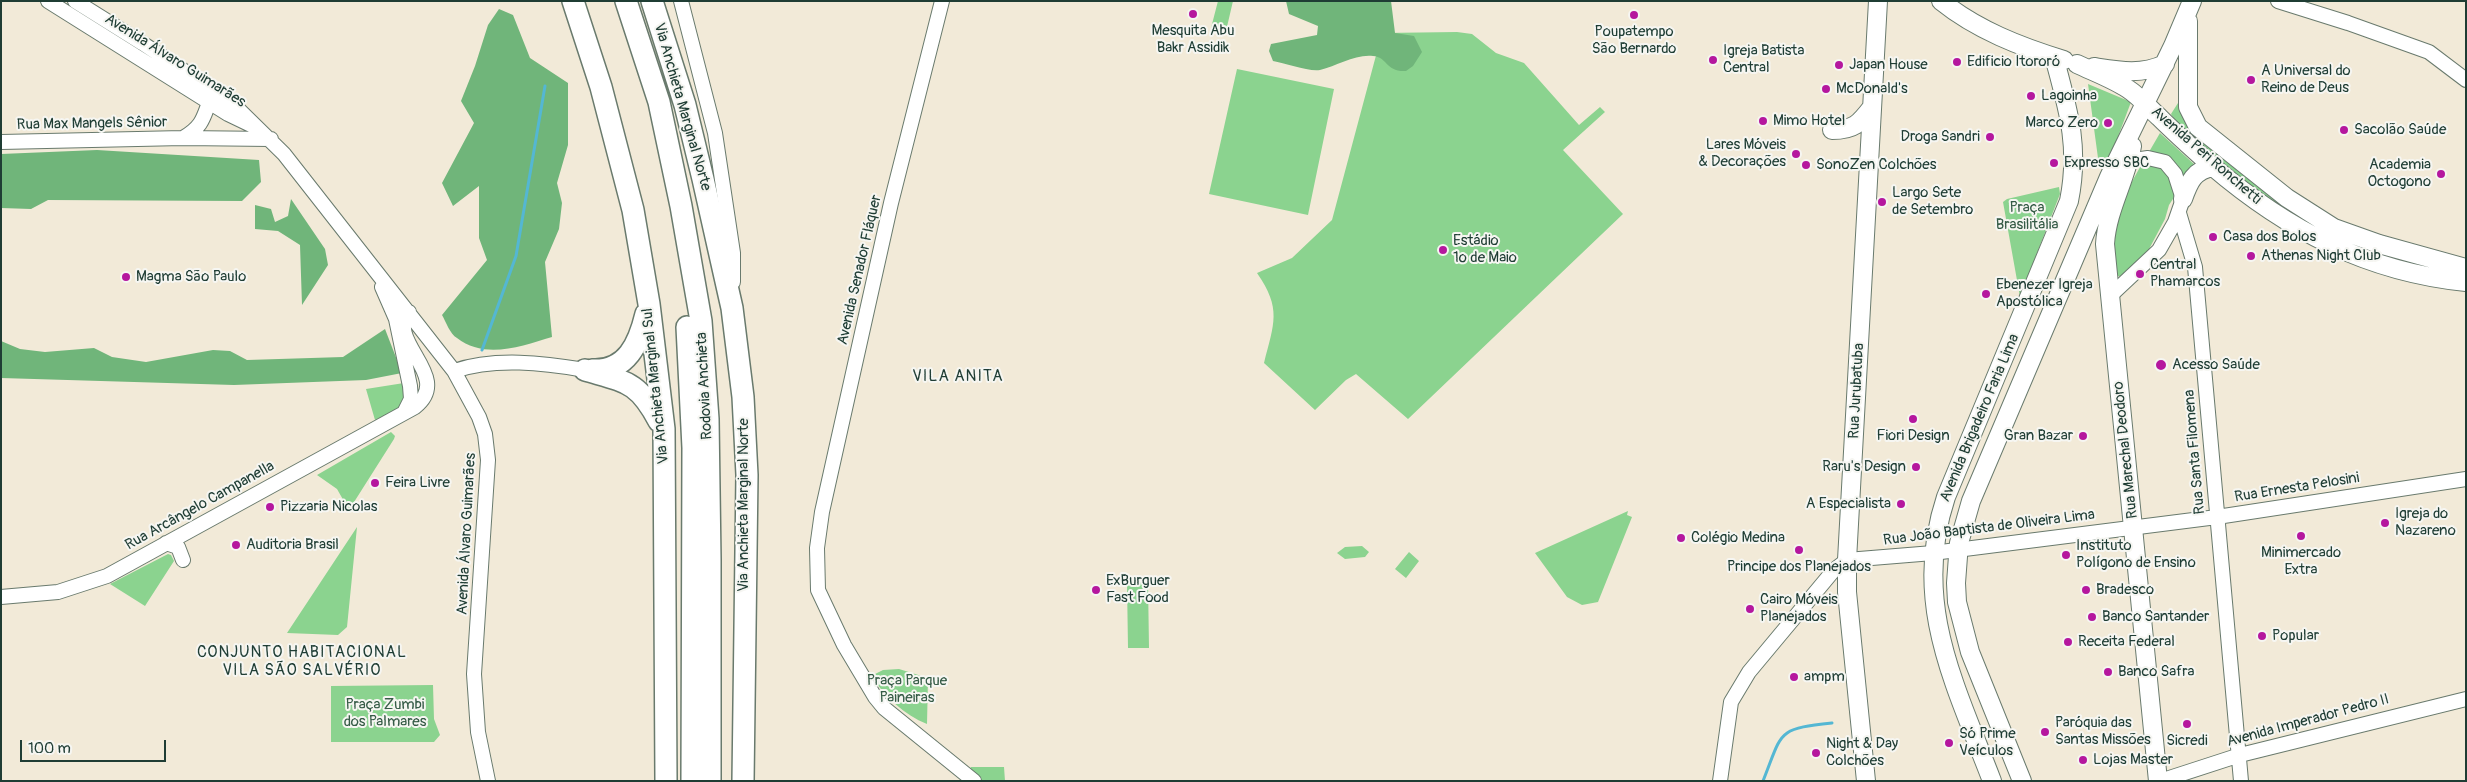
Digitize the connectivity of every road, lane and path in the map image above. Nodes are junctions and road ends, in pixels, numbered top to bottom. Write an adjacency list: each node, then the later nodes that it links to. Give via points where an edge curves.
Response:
1 (48, 1): 17 (street, Avenida Álvaro Guimarães)
2 (75, 1): 17 (street, Avenida Álvaro Guimarães)
3 (573, 1): 31 (highway, Via Anchieta Marginal Sul, via 601,87 632,210)
4 (612, 1): 51 (highway, Rodovia Anchieta, via 644,100 669,210 687,323 693,448)
5 (626, 1): 52 (highway, Rodovia Anchieta, via 659,102 682,206 701,321 708,447)
6 (652, 1): 32 (highway, Via Anchieta Marginal Norte, via 685,105)
7 (680, 1): 32 (street, via 715,133 732,253)
8 (942, 1): 54 (street, Avenida Senador Fláquer, via 891,203 822,512 817,548 819,593 844,645 875,697 892,715)
9 (1878, 1): 19 (main road, Rua Jurubatuba)
10 (1942, 1): 13 (main road, via 1998,36)
11 (2278, 1): 16 (street, via 2433,54)
12 (2190, 7): 15 (main road, Rua Marechal Deodoro); 28 (main road, Rua Marechal Deodoro, via 2188,107 2198,126 2279,193 2321,221 2379,244)
13 (2054, 57): 14 (main road); 43 (main road, Avenida Brigadeiro Faria Lima, via 2069,111 2074,144 2075,162 2069,201 1946,497)
14 (2077, 64): 15 (main road, via 2130,72 2145,72); 18 (main road, Avenida Peri Ronchetti, via 2130,90)
15 (2164, 64): 18 (main road, Rua Marechal Deodoro)
16 (2466, 80)
17 (212, 97): 21 (street, Rua Max Mangels Sênior, via 201,125); 22 (street, Avenida Álvaro Guimarães, via 242,112)
18 (2145, 104): 24 (main road, Rua Marechal Deodoro); 25 (main road, Avenida Peri Ronchetti)
19 (1872, 107): 20 (main road, via 1854,127); 45 (main road, Rua Jurubatuba)
20 (1832, 130)
21 (184, 138): 22 (street, Rua Max Mangels Sênior); 23 (street, Rua Max Mangels Sênior)
22 (271, 139): 27 (street, Avenida Álvaro Guimarães)
23 (1, 142)
24 (2122, 161): 26 (street, Rua Santa Filomena, via 2148,158 2168,164 2177,178); 30 (main road, Rua Marechal Deodoro, via 2106,231 2105,256); 42 (main road, Avenida Brigadeiro Faria Lima, via 1971,502)
25 (2214, 167): 26 (main road, via 2193,176); 29 (main road, Avenida Peri Ronchetti, via 2300,230 2334,247 2426,277)
26 (2181, 206): 30 (street, via 2169,236 2155,256); 39 (street, Rua Santa Filomena, via 2195,267)
27 (369, 261): 33 (street, Avenida Álvaro Guimarães); 36 (street, via 396,319 411,394)
28 (2466, 268)
29 (2466, 282)
30 (2110, 296): 40 (main road, Rua Marechal Deodoro)
31 (649, 304): 34 (highway, via 639,340 626,359 603,370); 37 (highway, Via Anchieta Marginal Sul)
32 (732, 308): 53 (highway, Via Anchieta Marginal Norte, via 743,398 747,475)
33 (408, 312): 35 (street, Avenida Álvaro Guimarães); 36 (street, Rua Arcângelo Campanella, via 403,328 428,388 424,399)
34 (585, 370): 35 (street, via 549,364 522,364 474,366); 37 (highway, via 638,388)
35 (454, 371): 49 (street, Avenida Álvaro Guimarães, via 479,417 488,448 485,539 474,674 478,732)
36 (404, 413): 41 (street, Rua Arcângelo Campanella)
37 (664, 431): 50 (highway, Via Anchieta Marginal Sul)
38 (2466, 479): 39 (street, Rua Ernesta Pelosini)
39 (2217, 517): 40 (street, Rua Ernesta Pelosini); 48 (street, Rua Santa Filomena)
40 (2134, 527): 42 (street, Rua João Baptista de Oliveira Lima); 59 (main road, Rua Marechal Deodoro)
41 (166, 543): 44 (street, via 178,547); 46 (street, Rua Arcângelo Campanella, via 107,576 78,587)
42 (1958, 550): 43 (street, Rua João Baptista de Oliveira Lima); 58 (main road, Avenida Brigadeiro Faria Lima, via 1956,583 1961,623)
43 (1933, 554): 45 (street, Rua João Baptista de Oliveira Lima); 57 (main road, Avenida Brigadeiro Faria Lima, via 1932,587 1937,627)
44 (183, 560)
45 (1847, 560): 55 (street, via 1826,579 1736,692 1731,702); 56 (main road, Rua Jurubatuba, via 1847,592)
46 (1, 597)
47 (2466, 699): 48 (street, Avenida Imperador Pedro II)
48 (2240, 755): 59 (street, Avenida Imperador Pedro II); 60 (street, Rua Santa Filomena)
49 (488, 781)
50 (666, 781)
51 (692, 781)
52 (710, 781)
53 (743, 781)
54 (974, 781)
55 (1720, 781)
56 (1866, 781)
57 (1992, 781)
58 (2022, 781)
59 (2159, 781)
60 (2241, 781)

